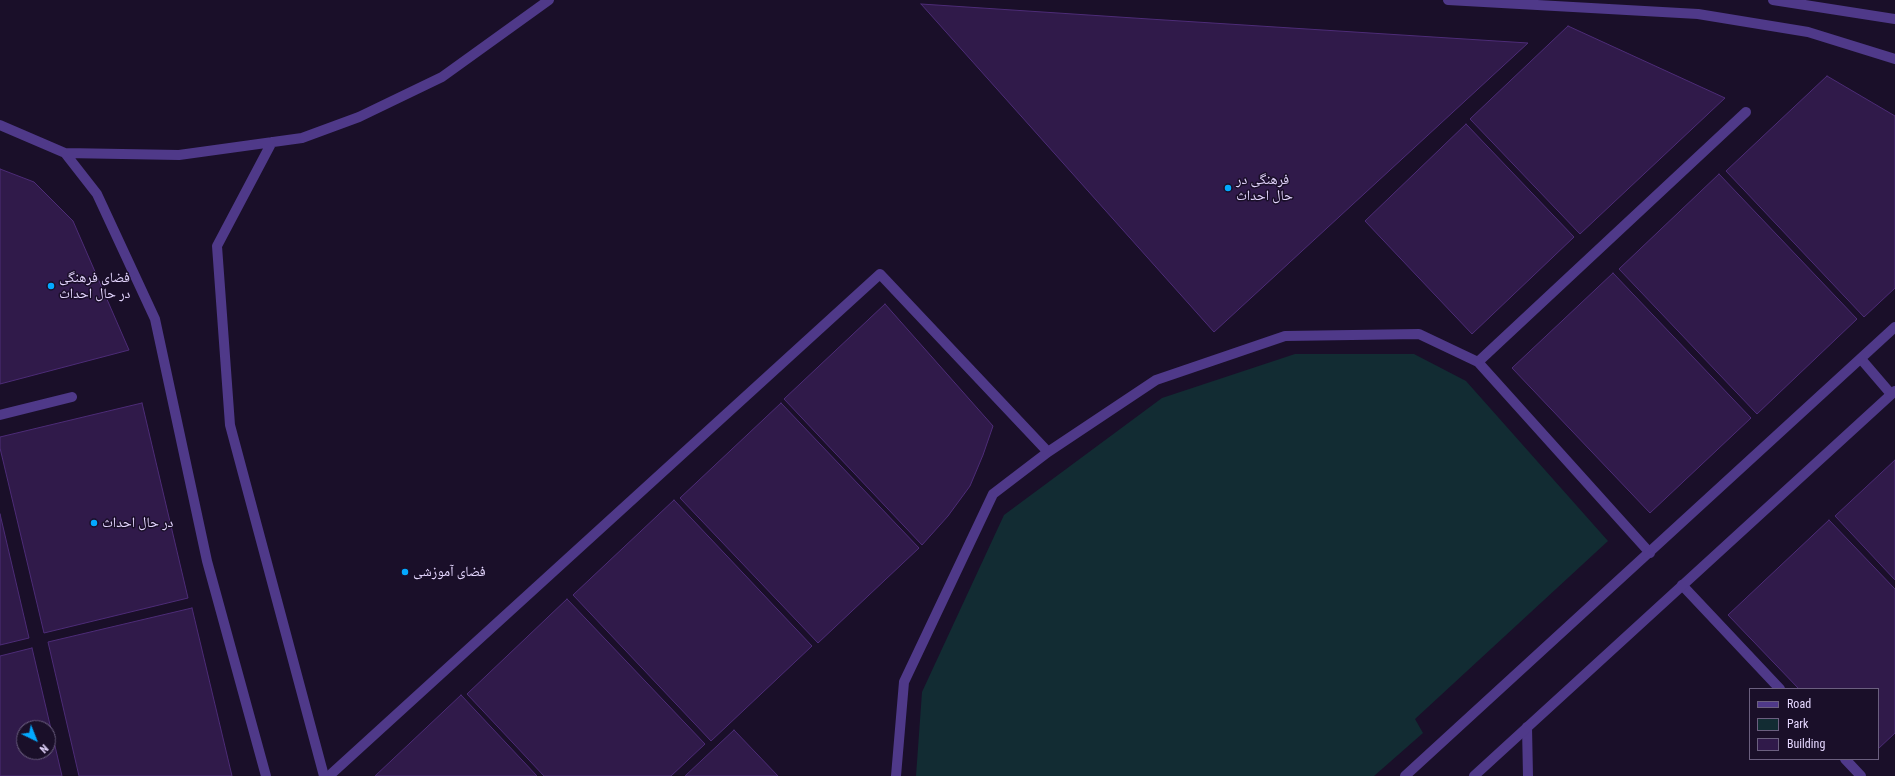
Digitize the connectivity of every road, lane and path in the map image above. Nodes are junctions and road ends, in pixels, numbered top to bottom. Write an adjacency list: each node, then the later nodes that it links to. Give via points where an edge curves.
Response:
1 (549, 0): 10 (street, via 442,77 359,117 302,138)
2 (1448, 0): 5 (street)
3 (1617, 0): 5 (street)
4 (1773, 0): 6 (street)
5 (1626, 9): 7 (street, via 1698,14 1808,32)
6 (1895, 19)
7 (1895, 59)
8 (1746, 112): 14 (street)
9 (0, 125): 11 (street)
10 (272, 142): 11 (street, via 179,155); 25 (street, via 217,246 230,425)
11 (65, 153): 24 (street, via 97,194 155,319 207,561)
12 (1895, 327): 13 (street)
13 (1860, 359): 15 (street); 19 (street)
14 (1478, 362): 18 (street, via 1419,334 1285,336 1156,380); 19 (street)
15 (1893, 393): 20 (street)
16 (72, 397): 17 (street)
17 (0, 415)
18 (1048, 452): 26 (street, via 880,274); 27 (street, via 993,494 904,682)
19 (1650, 553): 28 (street)
20 (1682, 585): 21 (street); 22 (street)
21 (1779, 688)
22 (1527, 727): 29 (street); 30 (street)
23 (1846, 760): 31 (street)
24 (266, 776)
25 (324, 776)
26 (329, 776)
27 (896, 776)
28 (1405, 776)
29 (1474, 776)
30 (1528, 776)
31 (1861, 776)

